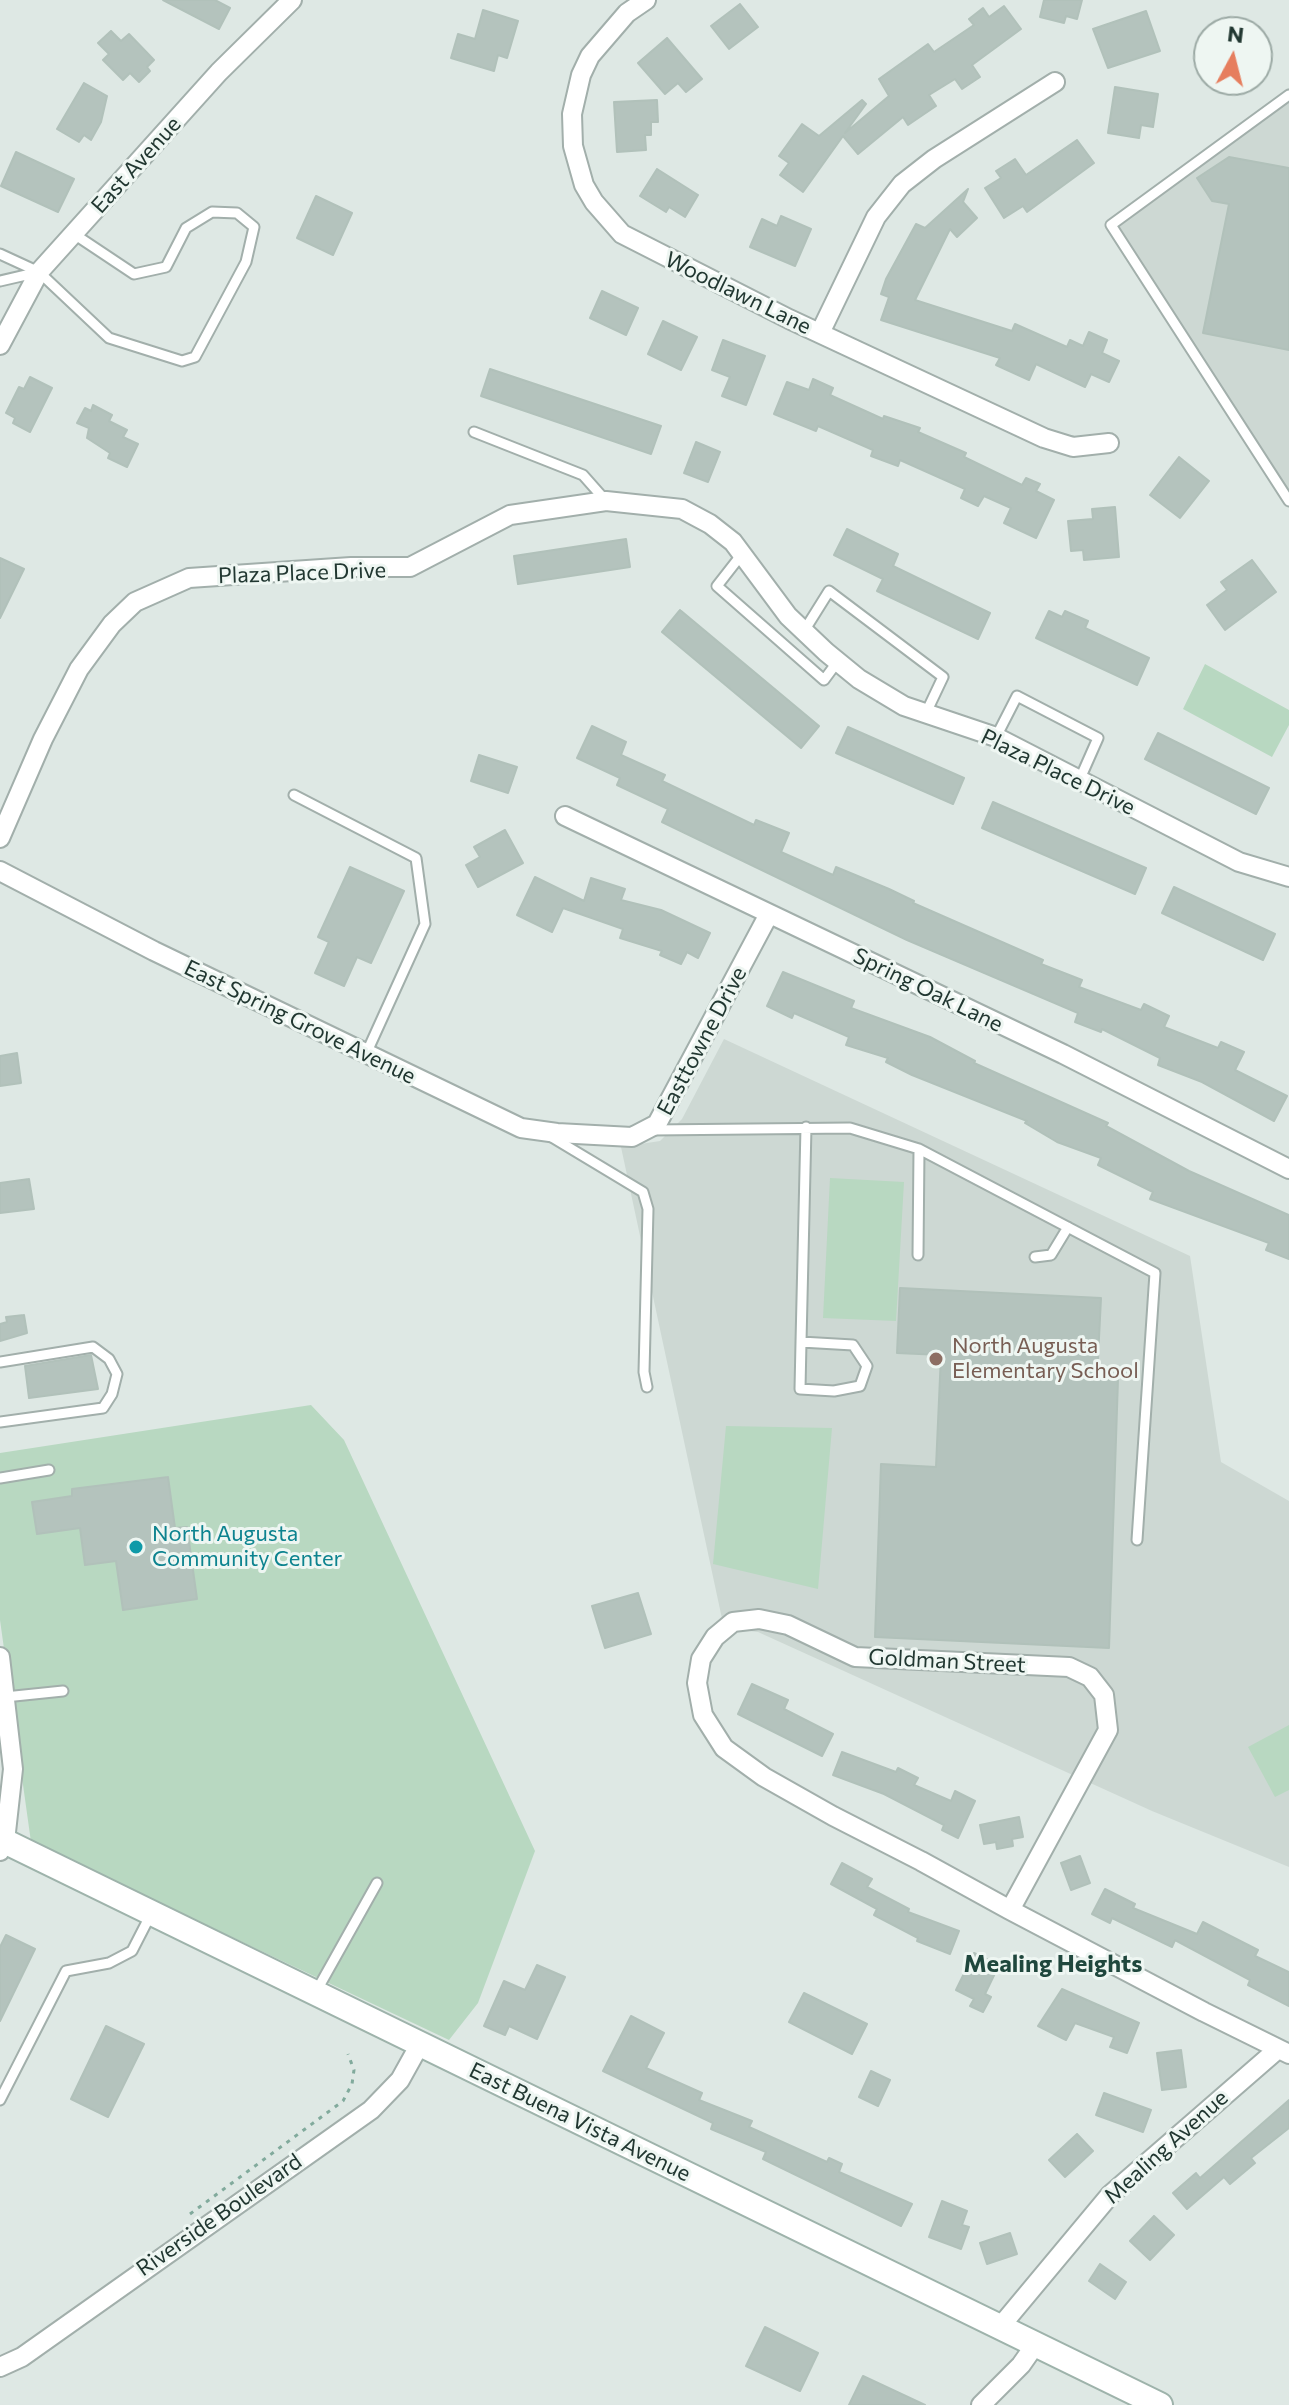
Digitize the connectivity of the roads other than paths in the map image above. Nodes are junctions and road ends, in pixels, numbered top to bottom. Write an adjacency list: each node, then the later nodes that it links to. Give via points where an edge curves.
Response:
1 (292, 0): 5 (street, East Avenue, via 219,72)
2 (646, 0): 9 (street, Woodlawn Lane, via 601,40 581,75 571,133 584,185 608,219 639,245)
3 (1055, 82): 9 (street, via 902,184 876,217)
4 (1289, 95): 14 (lane, via 1111,225)
5 (74, 234): 7 (street, East Avenue); 7 (lane, via 134,274 166,267 186,228 212,212 237,213 254,227 246,262 202,344 195,357 182,361 109,338)
6 (0, 254): 7 (lane)
7 (39, 272): 8 (lane); 10 (street, East Avenue)
8 (0, 281)
9 (820, 333): 12 (street, Woodlawn Lane, via 1059,444)
10 (0, 345)
11 (474, 432): 13 (lane, via 583,475)
12 (1109, 443)
13 (606, 501): 15 (street, Plaza Place Drive, via 682,509 710,524); 23 (street, Plaza Place Drive, via 510,515 410,567 189,578 135,602 79,669)
14 (1289, 501)
15 (742, 554): 16 (street, Plaza Place Drive); 17 (lane, via 717,586 824,680)
16 (804, 631): 17 (street, Plaza Place Drive); 18 (lane, via 829,591 943,677)
17 (838, 661): 18 (street, Plaza Place Drive, via 859,679)
18 (925, 715): 19 (street, Plaza Place Drive)
19 (996, 737): 20 (street, Plaza Place Drive); 20 (lane, via 1017,696 1098,738)
20 (1078, 782): 25 (street, Plaza Place Drive, via 1239,862)
21 (294, 795): 27 (lane, via 416,858 425,924)
22 (565, 816): 26 (street, Spring Oak Lane)
23 (0, 838)
24 (0, 871): 27 (street, East Spring Grove Avenue)
25 (1289, 877)
26 (769, 914): 30 (street, Easttowne Drive, via 664,1115); 33 (street, Spring Oak Lane)
27 (366, 1054): 29 (street, East Spring Grove Avenue, via 521,1128)
28 (806, 1127): 30 (lane); 32 (lane, via 850,1128); 37 (lane)
29 (540, 1131): 31 (street, East Spring Grove Avenue); 39 (lane, via 643,1192 648,1209)
30 (649, 1131): 31 (street, Easttowne Drive)
31 (611, 1136)
32 (919, 1149): 34 (lane); 35 (lane)
33 (1289, 1169)
34 (1068, 1227): 36 (lane, via 1051,1255); 43 (lane, via 1155,1273)
35 (918, 1255)
36 (1035, 1257)
37 (801, 1342): 37 (lane, via 800,1389 860,1386 867,1366 853,1345)
38 (0, 1362): 40 (lane, via 93,1347 117,1374 103,1408)
39 (647, 1387)
40 (0, 1422)
41 (49, 1470): 42 (lane)
42 (0, 1478)
43 (1137, 1540)
44 (0, 1657): 46 (street)
45 (63, 1691): 46 (lane)
46 (5, 1697): 47 (street, via 13,1769)
47 (2, 1844): 50 (main road, East Buena Vista Avenue)
48 (377, 1883): 51 (lane)
49 (1010, 1910): 49 (street, Goldman Street, via 778,1785 724,1748 703,1715 697,1683 701,1659 715,1637 733,1622 759,1619 788,1625 855,1657 1069,1667 1090,1677 1104,1695 1108,1730); 53 (street, Goldman Street)
50 (151, 1913): 51 (main road, East Buena Vista Avenue); 54 (lane, via 132,1951 109,1963 66,1971)
51 (315, 1993): 52 (main road, East Buena Vista Avenue)
52 (420, 2044): 55 (main road, East Buena Vista Avenue); 57 (street, Riverside Boulevard, via 400,2080 371,2110 22,2357)
53 (1284, 2052): 55 (street, Mealing Avenue, via 1110,2195)
54 (0, 2100)
55 (1000, 2327): 56 (main road, East Buena Vista Avenue)
56 (1035, 2345): 58 (street); 59 (main road, East Buena Vista Avenue)
57 (0, 2367)
58 (981, 2405)
59 (1160, 2405)

